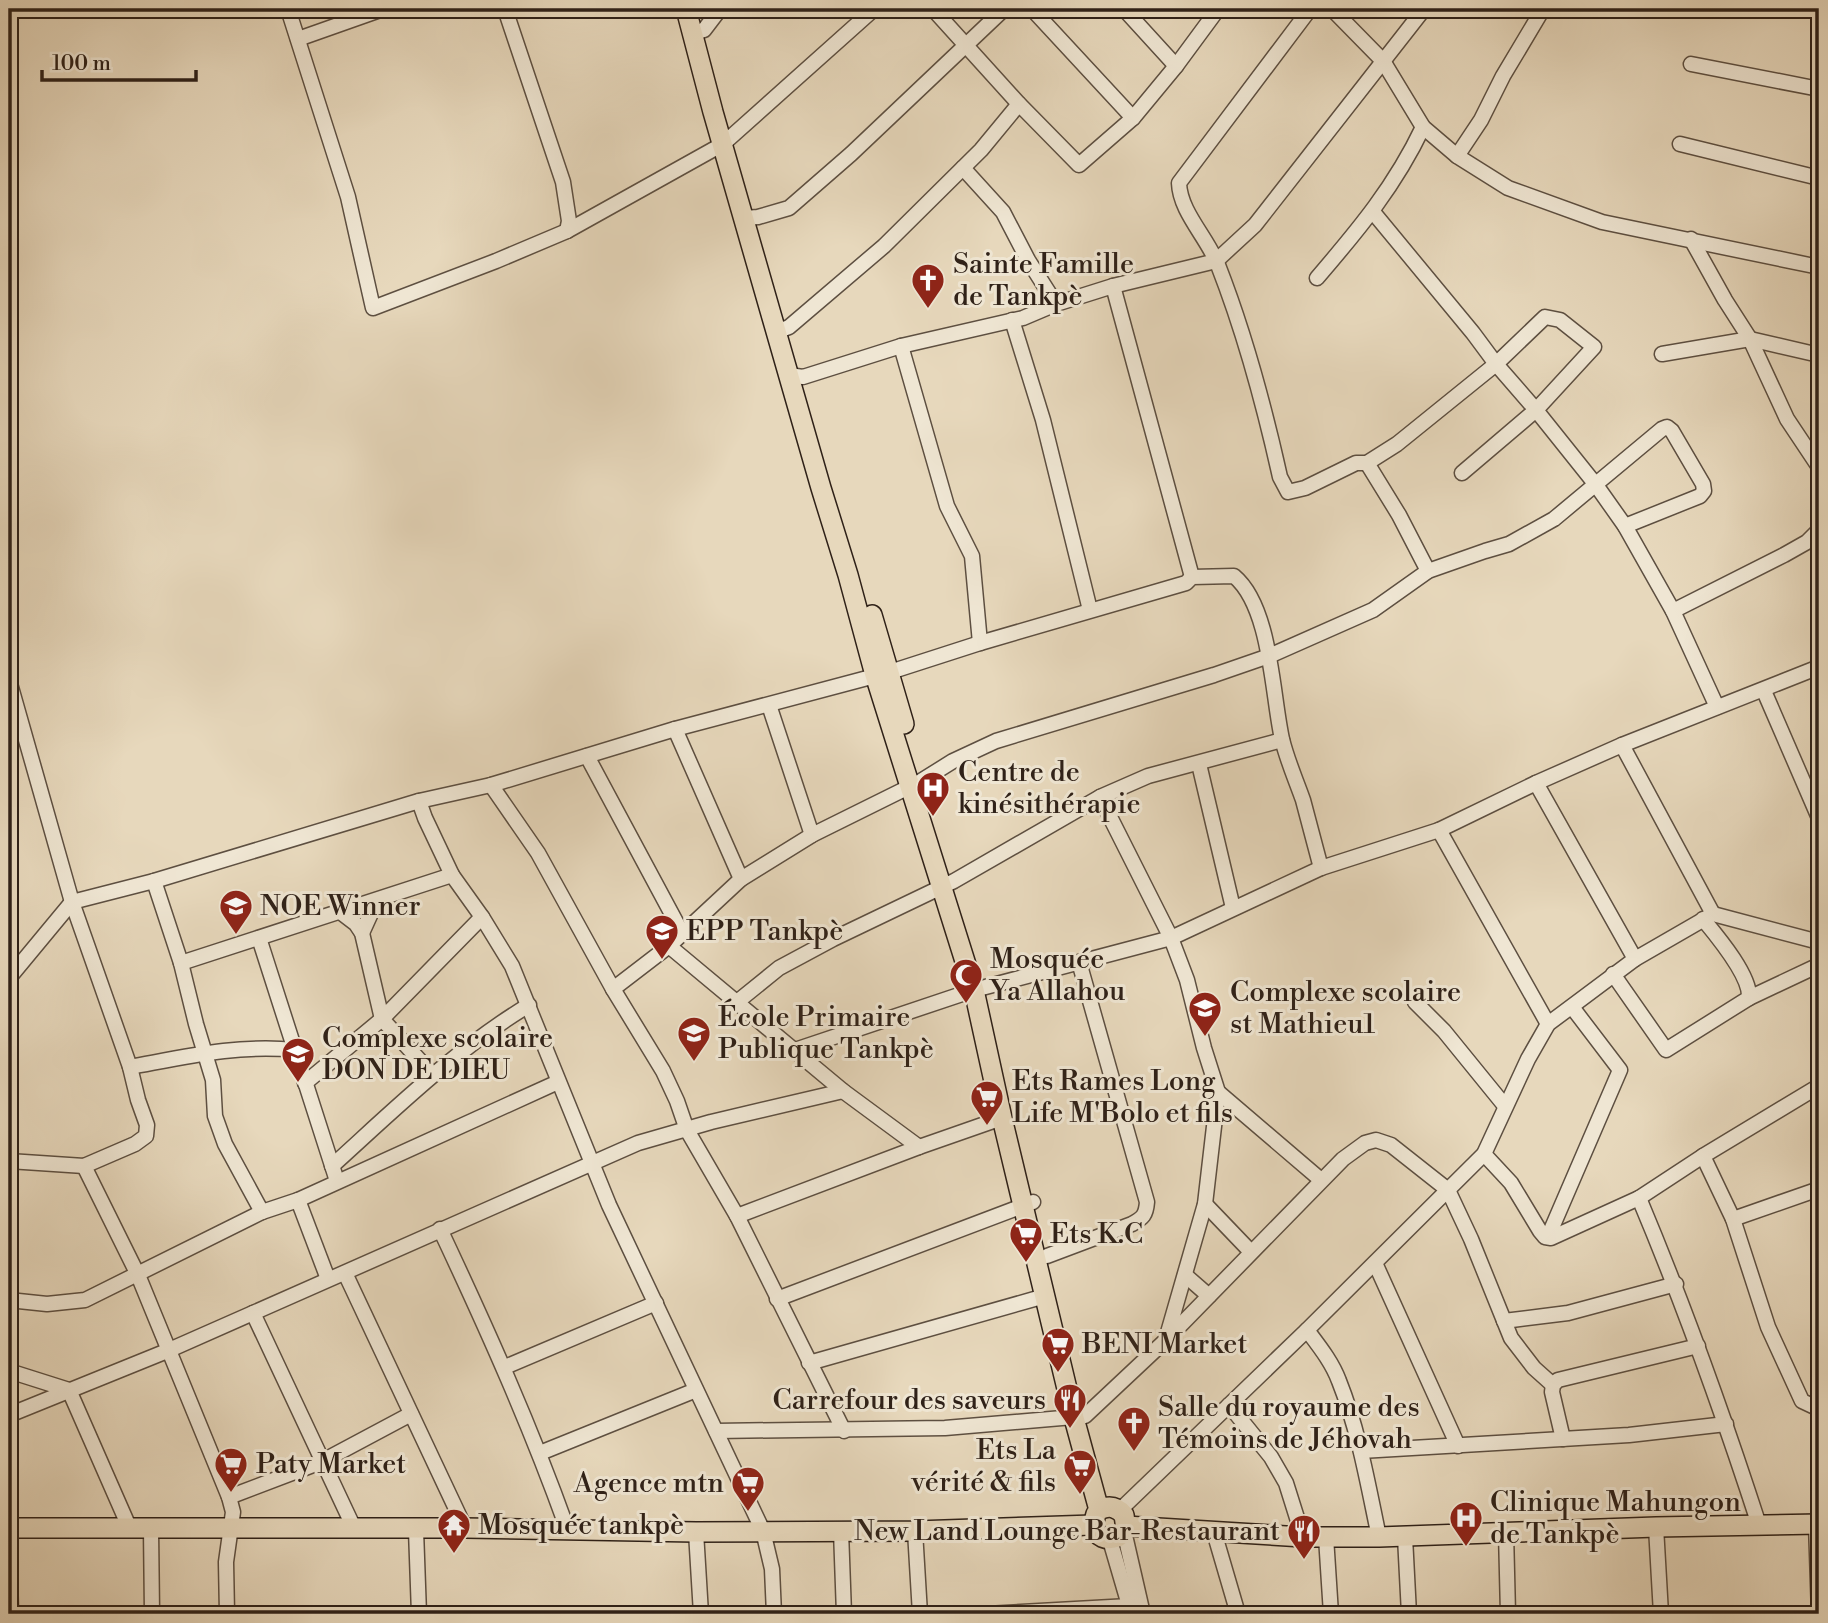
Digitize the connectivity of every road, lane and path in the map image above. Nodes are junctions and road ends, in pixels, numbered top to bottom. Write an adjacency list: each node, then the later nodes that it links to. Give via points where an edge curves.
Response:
1 (288, 9): 18 (street)
2 (383, 9): 18 (street)
3 (505, 9): 34 (street, via 563,182)
4 (686, 9): 17 (main road)
5 (698, 9): 17 (main road)
6 (720, 9): 17 (street)
7 (874, 9): 27 (street)
8 (933, 9): 19 (street)
9 (1004, 9): 19 (street)
10 (1032, 9): 25 (street)
11 (1124, 9): 22 (street)
12 (1218, 9): 22 (street)
13 (1310, 9): 36 (street, via 1179,183 1180,196)
14 (1332, 9): 20 (street)
15 (1424, 9): 20 (street)
16 (1544, 9): 29 (street)
17 (699, 31): 27 (main road)
18 (298, 38): 34 (street, via 348,197 373,308)
19 (965, 44): 24 (street); 33 (street, via 789,208)
20 (1383, 61): 26 (street); 36 (street, via 1255,225)
21 (1691, 64): 23 (street)
22 (1176, 65): 25 (street)
23 (1819, 89)
24 (1019, 104): 25 (street, via 1079,165); 30 (street)
25 (1133, 118)
26 (1423, 127): 29 (street); 32 (street)
27 (727, 141): 33 (main road); 34 (street)
28 (1681, 144): 31 (street)
29 (1457, 156): 35 (street, via 1508,188 1573,213)
30 (963, 168): 40 (street, via 1003,212); 42 (street, via 858,270)
31 (1819, 178)
32 (1373, 212): 38 (street); 47 (street)
33 (751, 217): 42 (main road)
34 (567, 231)
35 (1691, 239): 37 (street); 43 (street)
36 (1216, 261): 39 (street); 50 (street, via 1250,357 1280,477 1288,492 1356,463)
37 (1819, 267)
38 (1317, 278)
39 (1113, 286): 40 (street); 57 (street)
40 (1056, 304): 41 (street)
41 (1012, 320): 44 (street); 58 (street, via 1043,420)
42 (783, 329): 48 (main road)
43 (1749, 339): 45 (street); 46 (street); 51 (street, via 1787,419)
44 (901, 346): 48 (street); 60 (street, via 947,506 972,556)
45 (1662, 354)
46 (1819, 355)
47 (1496, 364): 49 (street); 49 (street, via 1545,317 1560,320 1594,347); 50 (street)
48 (796, 376): 63 (main road, via 816,427)
49 (1536, 410): 52 (street); 53 (street)
50 (1367, 463): 56 (street)
51 (1819, 467)
52 (1462, 473)
53 (1596, 485): 54 (street); 54 (street, via 1662,429 1672,431 1704,491); 56 (street, via 1554,519 1509,544)
54 (1625, 526): 59 (street)
55 (1819, 533): 59 (street)
56 (1428, 571): 61 (street, via 1373,610)
57 (1192, 577): 58 (street, via 1186,583); 61 (street, via 1234,576 1242,583)
58 (1090, 610): 60 (street)
59 (1673, 611): 67 (street)
60 (980, 643): 63 (street)
61 (1269, 656): 69 (street); 74 (street, via 996,741)
62 (1819, 667): 65 (street)
63 (882, 674): 66 (street); 74 (main road)
64 (9, 680): 87 (street)
65 (1764, 691): 67 (street); 78 (street)
66 (769, 705): 68 (street); 80 (street)
67 (1717, 707): 70 (street)
68 (675, 729): 71 (street); 83 (street)
69 (1282, 740): 72 (street); 81 (street)
70 (1622, 745): 73 (street); 91 (street)
71 (587, 756): 75 (street); 93 (street)
72 (1199, 764): 76 (street, via 1148,776); 88 (street)
73 (1536, 783): 79 (street); 98 (street)
74 (916, 784): 80 (street); 85 (main road)
75 (491, 785): 77 (street); 105 (street, via 538,853)
76 (1100, 797): 85 (street); 95 (street)
77 (419, 801): 82 (street); 84 (street)
78 (1819, 818)
79 (1439, 830): 81 (street); 112 (street)
80 (812, 835): 83 (street)
81 (1321, 868): 88 (street)
82 (452, 875): 86 (street); 90 (street)
83 (741, 879): 93 (street)
84 (154, 881): 87 (street); 100 (street)
85 (948, 883): 104 (main road); 107 (street, via 779,968)
86 (377, 900): 89 (street); 92 (street)
87 (72, 902): 103 (street); 116 (street)
88 (1233, 908): 95 (street)
89 (339, 911): 92 (street); 94 (street)
90 (482, 917): 109 (street); 111 (street)
91 (1708, 917): 96 (street); 98 (street); 106 (street, via 1748,987)
92 (362, 933): 111 (street)
93 (682, 933): 97 (street)
94 (259, 938): 100 (street); 113 (street)
95 (1171, 938): 99 (street); 122 (street)
96 (1819, 942)
97 (669, 946): 105 (street); 107 (street)
98 (1635, 959): 102 (street)
99 (1079, 962): 104 (street); 147 (street, via 1147,1202 1146,1213 1132,1224)
100 (181, 963): 115 (street)
101 (1819, 964): 106 (street)
102 (1613, 974): 106 (street, via 1666,1050); 110 (street)
103 (9, 978)
104 (979, 988): 114 (street); 124 (main road); 139 (main road, via 1011,1112)
105 (613, 989): 125 (street, via 663,1071)
106 (1749, 998)
107 (737, 1002): 114 (street)
108 (1415, 1002): 123 (street)
109 (529, 1005): 117 (street); 118 (street)
110 (1572, 1007): 112 (street); 145 (street, via 1620,1070)
111 (382, 1019): 117 (street); 119 (street)
112 (1548, 1024): 123 (street)
113 (295, 1050): 115 (street, via 260,1047); 119 (street)
114 (795, 1050): 121 (street)
115 (204, 1054): 116 (street); 141 (street, via 225,1144)
116 (130, 1067): 131 (street, via 148,1125 146,1136)
117 (433, 1075): 132 (street)
118 (558, 1082): 130 (street); 134 (street)
119 (305, 1083): 132 (street)
120 (1819, 1086): 128 (street)
121 (843, 1091): 125 (street); 126 (street)
122 (1218, 1092): 133 (street); 140 (street)
123 (1505, 1106): 127 (street)
124 (1002, 1118): 126 (street); 139 (main road)
125 (687, 1130): 130 (street, via 638,1143); 142 (street)
126 (919, 1147): 142 (street)
127 (1484, 1154): 136 (street); 145 (street, via 1511,1183 1539,1231)
128 (1703, 1156): 137 (street); 143 (street)
129 (9, 1161): 131 (street)
130 (592, 1164): 144 (street); 158 (street)
131 (85, 1166): 150 (street)
132 (332, 1166): 134 (street)
133 (1321, 1180): 136 (street, via 1354,1150 1376,1140 1391,1145); 146 (street)
134 (337, 1181): 138 (street)
135 (1819, 1189): 143 (street)
136 (1448, 1190): 148 (street); 160 (street)
137 (1639, 1198): 145 (street); 153 (street)
138 (298, 1200): 141 (street); 152 (street)
139 (1028, 1203): 147 (main road); 154 (main road); 156 (street)
140 (1205, 1204): 146 (street); 151 (street)
141 (262, 1212): 150 (street)
142 (737, 1216): 156 (street)
143 (1733, 1219): 172 (street, via 1768,1327 1802,1401)
144 (440, 1229): 149 (street); 166 (street)
145 (1548, 1237)
146 (1251, 1252): 155 (street)
147 (1047, 1256): 175 (main road)
148 (1375, 1263): 161 (street); 180 (street)
149 (345, 1273): 152 (street); 173 (street)
150 (138, 1275): 157 (street, via 85,1300 47,1304); 164 (street)
151 (1185, 1275): 155 (street); 162 (street)
152 (328, 1279): 159 (street)
153 (1675, 1284): 160 (street, via 1568,1313); 163 (street)
154 (1045, 1296): 165 (street); 175 (main road)
155 (1209, 1296): 162 (street)
156 (777, 1299): 165 (street)
157 (9, 1300)
158 (656, 1303): 166 (street); 170 (street)
159 (253, 1313): 164 (street); 183 (street)
160 (1504, 1321): 168 (street, via 1520,1351)
161 (1307, 1331): 171 (street); 181 (street, via 1338,1379)
162 (1166, 1340): 175 (street)
163 (1698, 1346): 168 (street, via 1575,1375); 176 (street)
164 (167, 1351): 169 (street); 184 (street)
165 (809, 1363): 178 (street)
166 (505, 1367): 182 (street)
167 (9, 1371): 169 (street)
168 (1553, 1385): 179 (street)
169 (69, 1390): 174 (street); 193 (street)
170 (696, 1390): 177 (street); 182 (street)
171 (1229, 1405): 185 (street); 203 (street, via 1286,1483)
172 (1819, 1409)
173 (411, 1414): 183 (street); 192 (street)
174 (9, 1415)
175 (1080, 1417): 178 (street); 185 (main road)
176 (1726, 1424): 179 (street); 187 (street)
177 (716, 1431): 178 (street); 197 (street)
178 (844, 1431)
179 (1563, 1439): 180 (street)
180 (1458, 1446): 181 (street)
181 (1361, 1451): 205 (street)
182 (540, 1453): 196 (street)
183 (321, 1462): 184 (street); 191 (street)
184 (229, 1497): 190 (street, via 233,1512)
185 (1112, 1521): 199 (main road); 201 (main road); 208 (street); 219 (street)
186 (1818, 1524): 187 (main road); 225 (street)
187 (1759, 1525): 188 (main road)
188 (1656, 1527): 202 (main road); 224 (street)
189 (9, 1528): 193 (main road)
190 (230, 1528): 191 (main road); 194 (main road); 211 (street)
191 (354, 1528): 195 (main road)
192 (465, 1528): 195 (main road); 196 (main road)
193 (130, 1529): 194 (main road)
194 (151, 1529): 210 (street)
195 (416, 1530): 212 (street)
196 (568, 1531): 200 (main road)
197 (763, 1531): 198 (main road); 200 (main road); 215 (street, via 772,1569)
198 (841, 1531): 199 (main road); 216 (street)
199 (915, 1531): 217 (street)
200 (696, 1532): 214 (street)
201 (1214, 1532): 203 (main road); 220 (street)
202 (1506, 1532): 206 (main road); 223 (street)
203 (1303, 1537): 204 (main road)
204 (1326, 1537): 205 (main road); 221 (street)
205 (1379, 1537): 206 (main road)
206 (1405, 1537): 222 (street)
207 (9, 1541): 209 (street)
208 (1131, 1610): 218 (street)
209 (11, 1614)
210 (152, 1614)
211 (227, 1614)
212 (419, 1614)
213 (693, 1614): 214 (street)
214 (701, 1614)
215 (774, 1614)
216 (845, 1614)
217 (919, 1614)
218 (987, 1614)
219 (1143, 1614)
220 (1238, 1614)
221 (1331, 1614)
222 (1409, 1614)
223 (1507, 1614)
224 (1661, 1614)
225 (1819, 1614)

